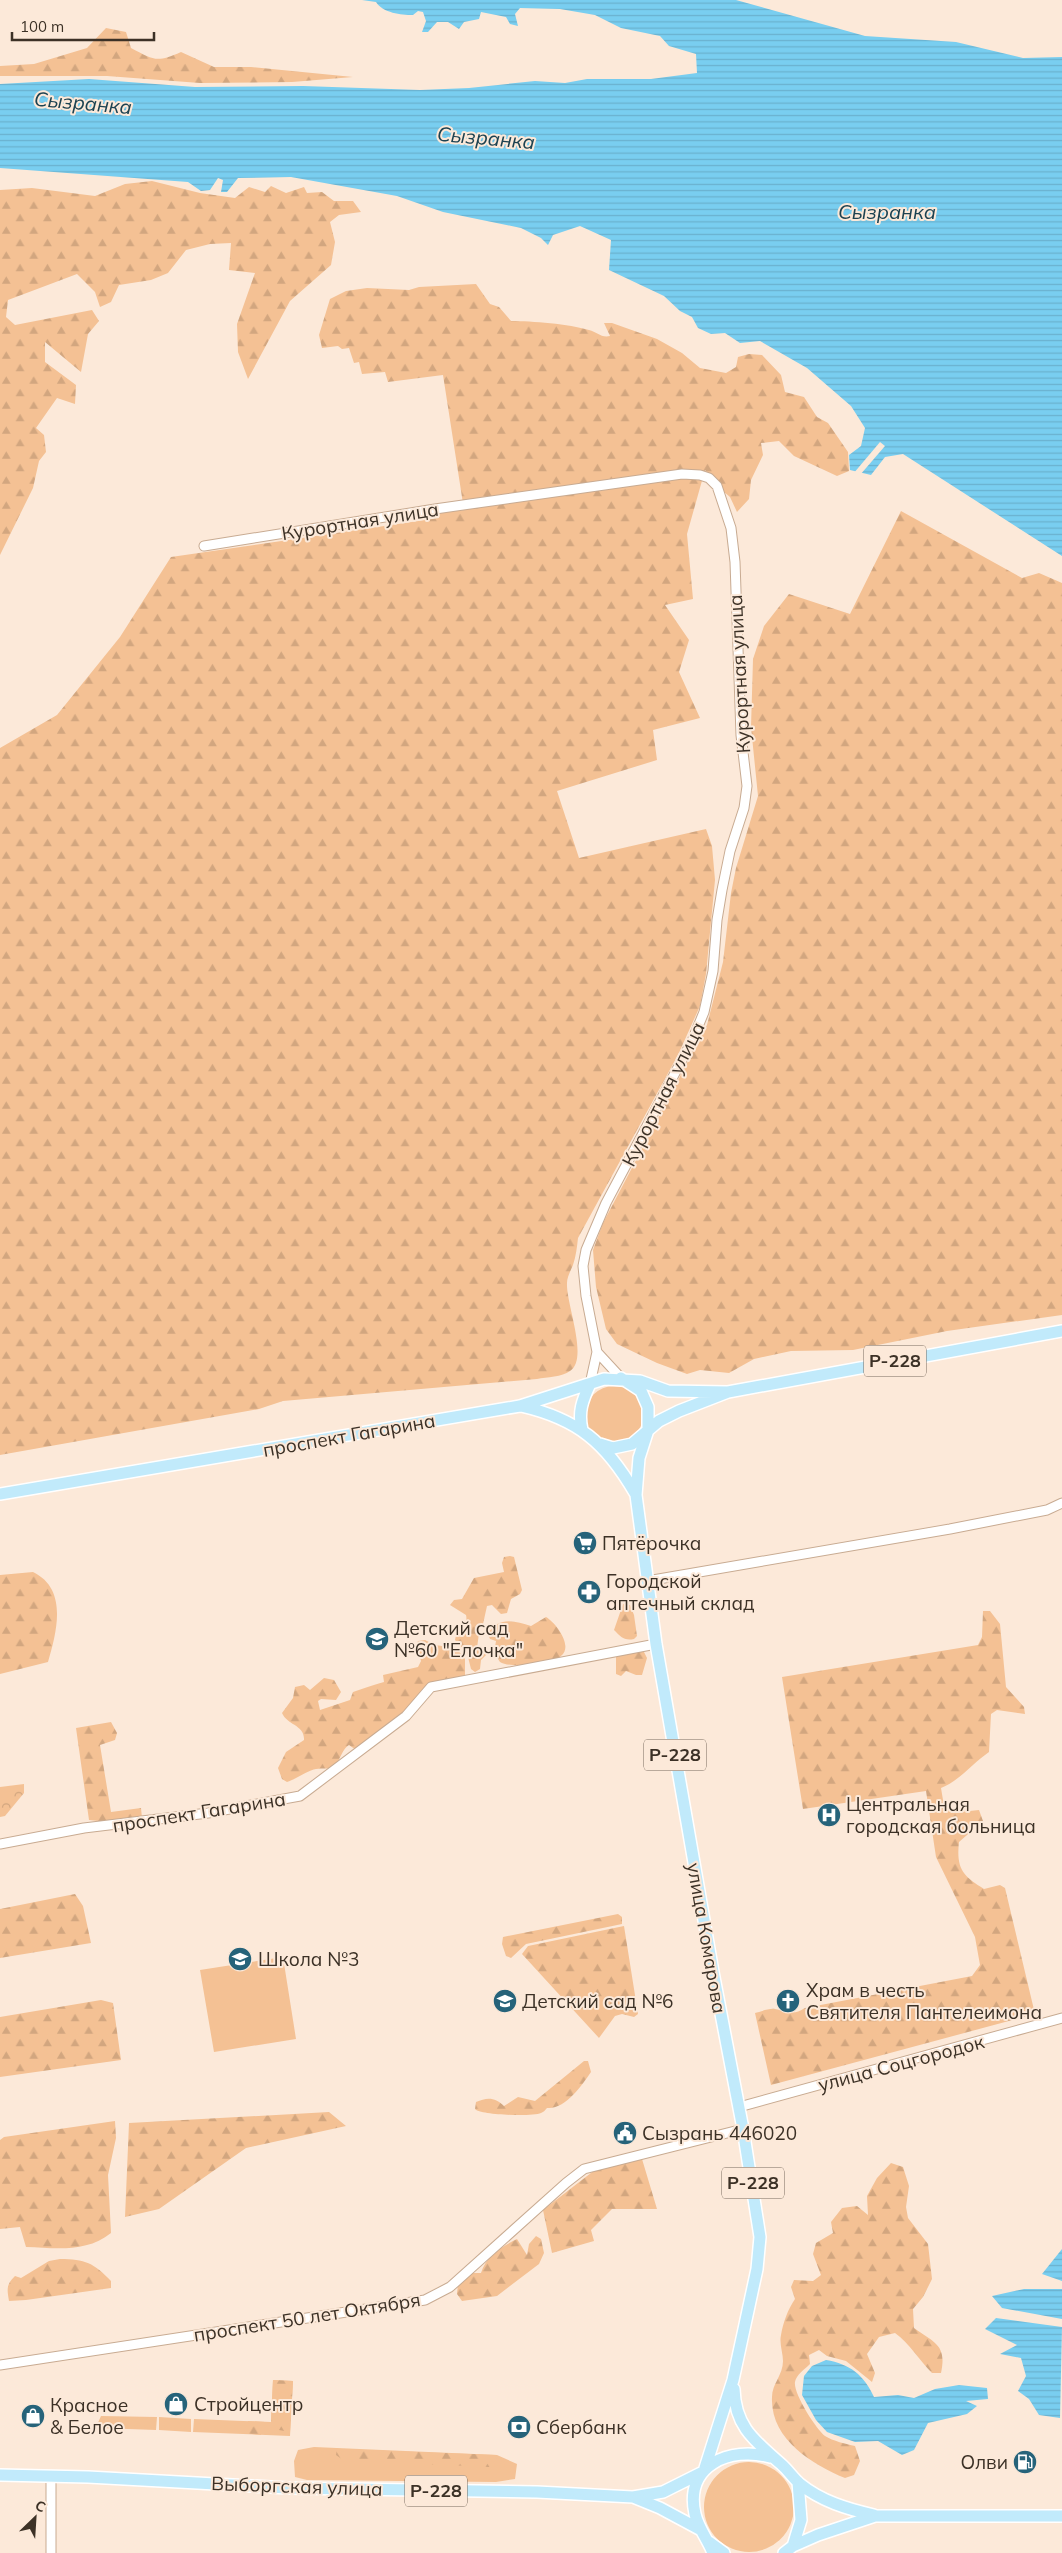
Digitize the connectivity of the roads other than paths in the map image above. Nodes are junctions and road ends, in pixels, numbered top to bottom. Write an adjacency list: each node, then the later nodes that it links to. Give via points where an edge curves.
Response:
1 (204, 546): 3 (street, Курортная улица, via 682,474 709,478 717,486 730,528 735,562 741,735 747,786 722,890 713,971 704,1012 692,1041 606,1203 586,1250 583,1266 586,1296)
2 (1062, 1331): 6 (main road, Р-228)
3 (597, 1352): 4 (street); 5 (street, Курортная улица)
4 (622, 1378): 5 (main road, Р-228); 6 (main road, Р-228, via 668,1391); 9 (main road, Р-228, via 641,1391 646,1399)
5 (590, 1384): 7 (main road, проспект Гагарина); 8 (main road, via 581,1403)
6 (728, 1392): 9 (main road, Р-228, via 679,1411)
7 (520, 1406): 8 (main road, проспект Гагарина, via 550,1413); 11 (main road, проспект Гагарина)
8 (582, 1430): 10 (main road, Р-228)
9 (648, 1430): 10 (main road, Р-228, via 632,1444 613,1448); 12 (main road, Р-228, via 638,1465)
10 (600, 1444): 12 (main road, Р-228)
11 (0, 1494)
12 (636, 1495): 14 (main road, улица Комарова / Р-228)
13 (1062, 1503): 14 (street, via 1047,1510 950,1529)
14 (647, 1581): 15 (main road, улица Комарова / Р-228)
15 (656, 1644): 16 (street, проспект Гагарина, via 431,1687 406,1716 300,1796 191,1815 84,1828); 18 (main road, улица Комарова / Р-228)
16 (0, 1844)
17 (1062, 2018): 18 (street, улица Соцгородок)
18 (739, 2107): 19 (main road, улица Комарова / Р-228)
19 (744, 2129): 20 (street, проспект 50 лет Октября, via 584,2169 450,2287 425,2300); 21 (main road, улица Комарова / Р-228, via 759,2223 760,2251)
20 (0, 2366)
21 (733, 2380): 22 (main road, Р-228, via 734,2401 743,2426); 23 (main road, Р-228)
22 (772, 2457): 23 (main road, Р-228, via 736,2454 717,2460); 26 (main road, Р-228)
23 (703, 2470): 27 (main road, Р-228, via 662,2492); 30 (main road, Р-228, via 695,2492 695,2513)
24 (0, 2475): 25 (main road, Р-228)
25 (51, 2476): 27 (main road, Выборгская улица / Р-228, via 288,2488); 33 (street)
26 (798, 2482): 28 (main road, via 832,2503); 32 (main road, via 801,2520)
27 (633, 2497): 30 (main road, Р-228)
28 (875, 2516): 29 (main road); 32 (main road, via 818,2534)
29 (1062, 2516)
30 (701, 2530): 31 (main road, Р-228)
31 (711, 2548): 34 (main road, Р-228)
32 (789, 2550)
33 (51, 2553)
34 (724, 2553)

